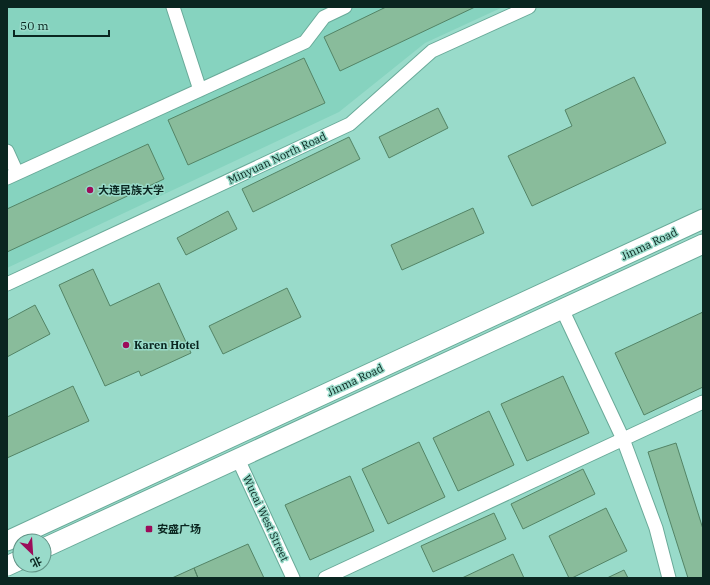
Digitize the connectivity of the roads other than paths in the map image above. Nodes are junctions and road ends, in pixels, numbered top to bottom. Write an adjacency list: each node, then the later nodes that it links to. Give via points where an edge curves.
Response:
1 (173, 7): 4 (street)
2 (345, 7): 4 (street, via 324,17 305,42)
3 (530, 7): 11 (street, Minyuan North Road, via 432,52 350,124)
4 (200, 90): 6 (street)
5 (7, 151): 6 (street)
6 (12, 176)
7 (703, 214): 9 (main road)
8 (703, 219): 9 (main road, Jinma Road)
9 (682, 229): 16 (main road, Jinma Road)
10 (700, 246): 12 (main road, Jinma Road)
11 (7, 284)
12 (562, 309): 14 (street); 15 (main road, Jinma Road)
13 (703, 402): 14 (street)
14 (623, 439): 19 (street); 20 (street, via 656,528)
15 (238, 459): 17 (main road, Jinma Road); 18 (street, Wucai West Street)
16 (7, 541)
17 (52, 544)
18 (293, 578)
19 (325, 578)
20 (669, 578)

